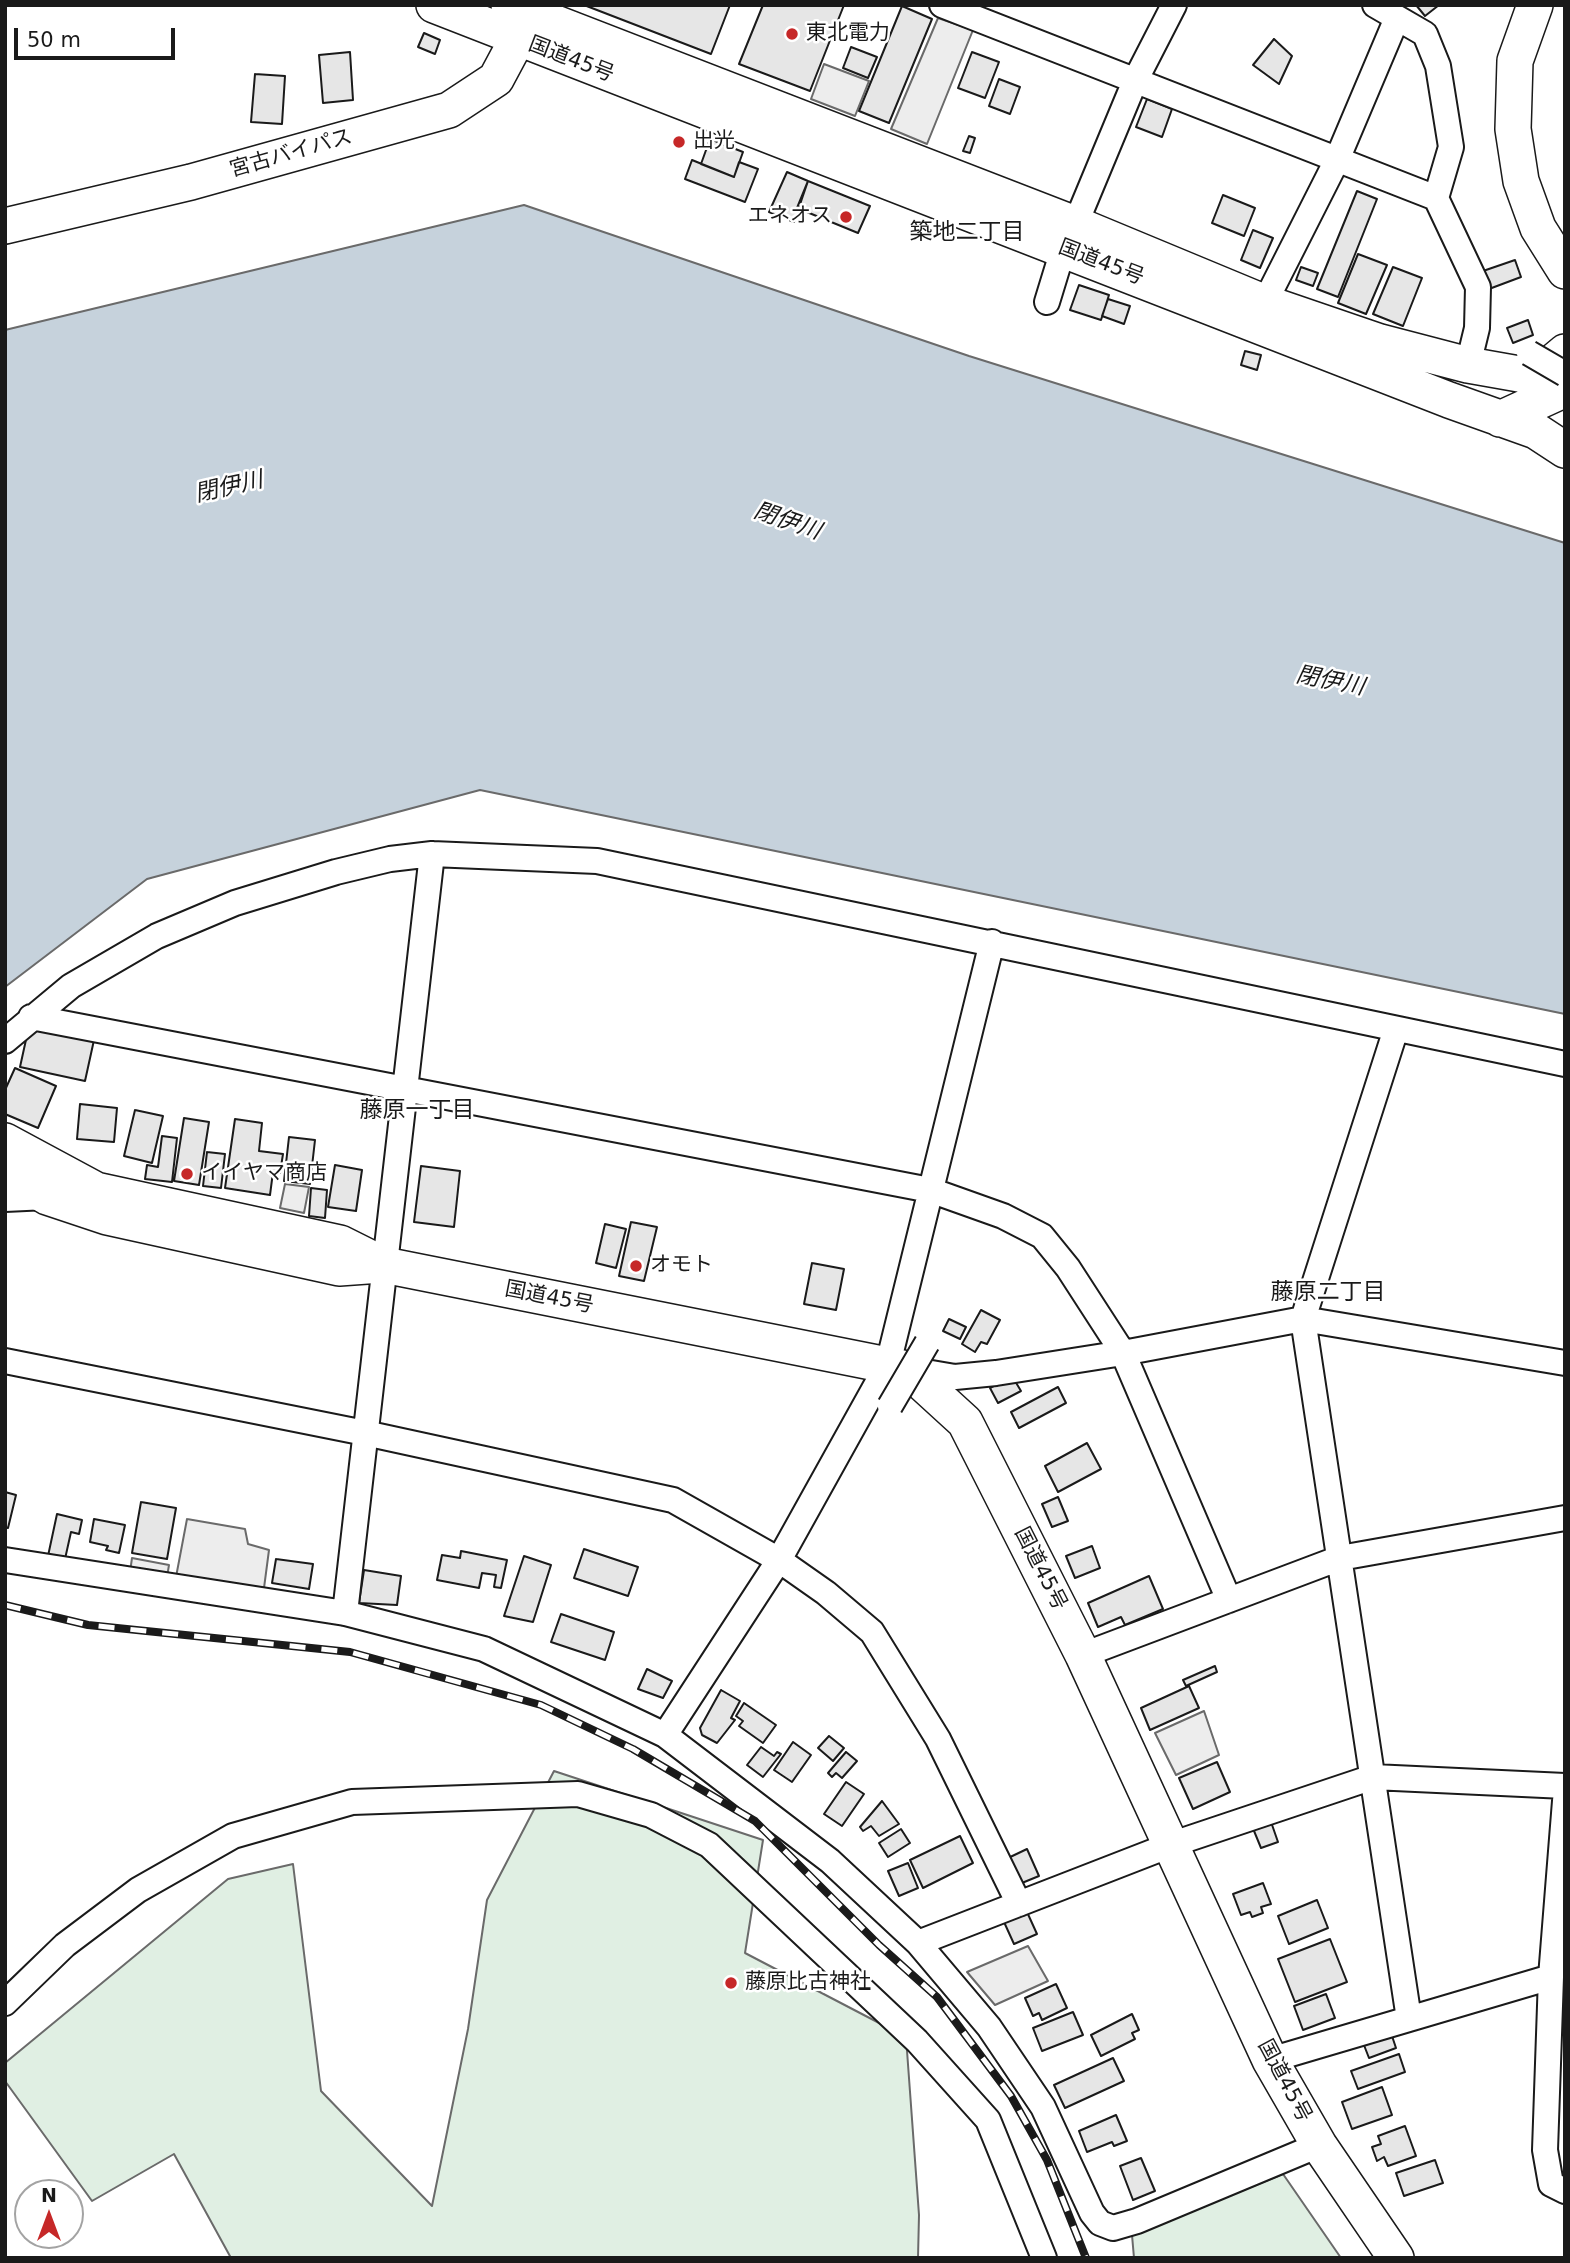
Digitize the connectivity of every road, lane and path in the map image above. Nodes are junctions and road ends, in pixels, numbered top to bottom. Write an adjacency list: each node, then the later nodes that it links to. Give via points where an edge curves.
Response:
1 (434, 5): 6 (highway, 国道45号)
2 (942, 5): 8 (street)
3 (1174, 5): 8 (street)
4 (1375, 5): 7 (street)
5 (1535, 5): 13 (highway, via 1515,61 1513,129 1521,180 1538,228)
6 (523, 16): 11 (highway, 宮古バイパス, via 496,79 449,110 191,182); 12 (highway, 国道45号)
7 (1397, 18): 9 (street); 10 (street, via 1425,34 1441,77 1451,147)
8 (1135, 81): 9 (street); 12 (street)
9 (1336, 162): 10 (street); 15 (street)
10 (1436, 198): 17 (street, via 1478,287 1477,328)
11 (5, 226)
12 (1070, 237): 14 (street); 15 (highway, 国道45号)
13 (1565, 271)
14 (1047, 302)
15 (1259, 313): 16 (highway, 国道45号); 19 (highway, 国道45号)
16 (1380, 342): 17 (highway, 国道45号); 19 (highway)
17 (1468, 365): 18 (highway, 国道45号, via 1519,374)
18 (1554, 366): 19 (highway)
19 (1537, 425)
20 (432, 854): 21 (street, via 597,861); 22 (street, via 336,872 224,908 157,936 71,986); 26 (street)
21 (992, 942): 23 (street); 29 (street)
22 (31, 1017): 24 (street); 26 (street)
23 (1396, 1029): 25 (street); 33 (street)
24 (5, 1041)
25 (1565, 1064)
26 (405, 1089): 29 (street); 32 (street)
27 (5, 1141): 32 (highway, 国道45号, via 96,1190 340,1243)
28 (5, 1172): 30 (highway, 国道45号)
29 (930, 1190): 34 (street, via 1003,1216 1042,1236); 35 (street)
30 (47, 1197): 31 (street); 32 (highway, 国道45号, via 107,1217 339,1268)
31 (5, 1199)
32 (384, 1265): 35 (highway, 国道45号); 39 (street)
33 (1303, 1319): 34 (street); 37 (street); 41 (street)
34 (1123, 1353): 35 (street, via 955,1377); 44 (street)
35 (908, 1359): 38 (street, bridge); 43 (street); 46 (highway, 国道45号, via 965,1422)
36 (5, 1361): 39 (street)
37 (1565, 1363)
38 (890, 1406)
39 (365, 1433): 43 (street, via 673,1500); 45 (street)
40 (1565, 1518): 41 (street)
41 (1339, 1558): 44 (street); 48 (street)
42 (5, 1560): 45 (street)
43 (779, 1560): 47 (street); 52 (street, via 872,1632 937,1739)
44 (1229, 1600): 46 (street)
45 (345, 1613): 47 (street, via 484,1649)
46 (1083, 1655): 51 (highway, 国道45号)
47 (665, 1735): 53 (street, via 830,1861)
48 (1373, 1777): 49 (street); 51 (street); 56 (street)
49 (1565, 1786)
50 (1565, 1801): 54 (street)
51 (1172, 1844): 52 (street); 57 (highway, 国道45号)
52 (1019, 1904): 53 (street)
53 (918, 1943): 58 (street, via 989,2027 1043,2108 1091,2213 1100,2223 1113,2228 1137,2221)
54 (1551, 1977): 56 (street); 59 (street, via 1545,2150 1551,2184)
55 (5, 2003): 60 (street, via 65,1945 138,1890 233,1836 352,1802 578,1794 651,1815 709,1845 917,2041 988,2120)
56 (1409, 2019): 57 (street)
57 (1270, 2060): 58 (highway, 国道45号)
58 (1318, 2145): 61 (highway, 国道45号)
59 (1565, 2191)
60 (1044, 2258)
61 (1396, 2258)

